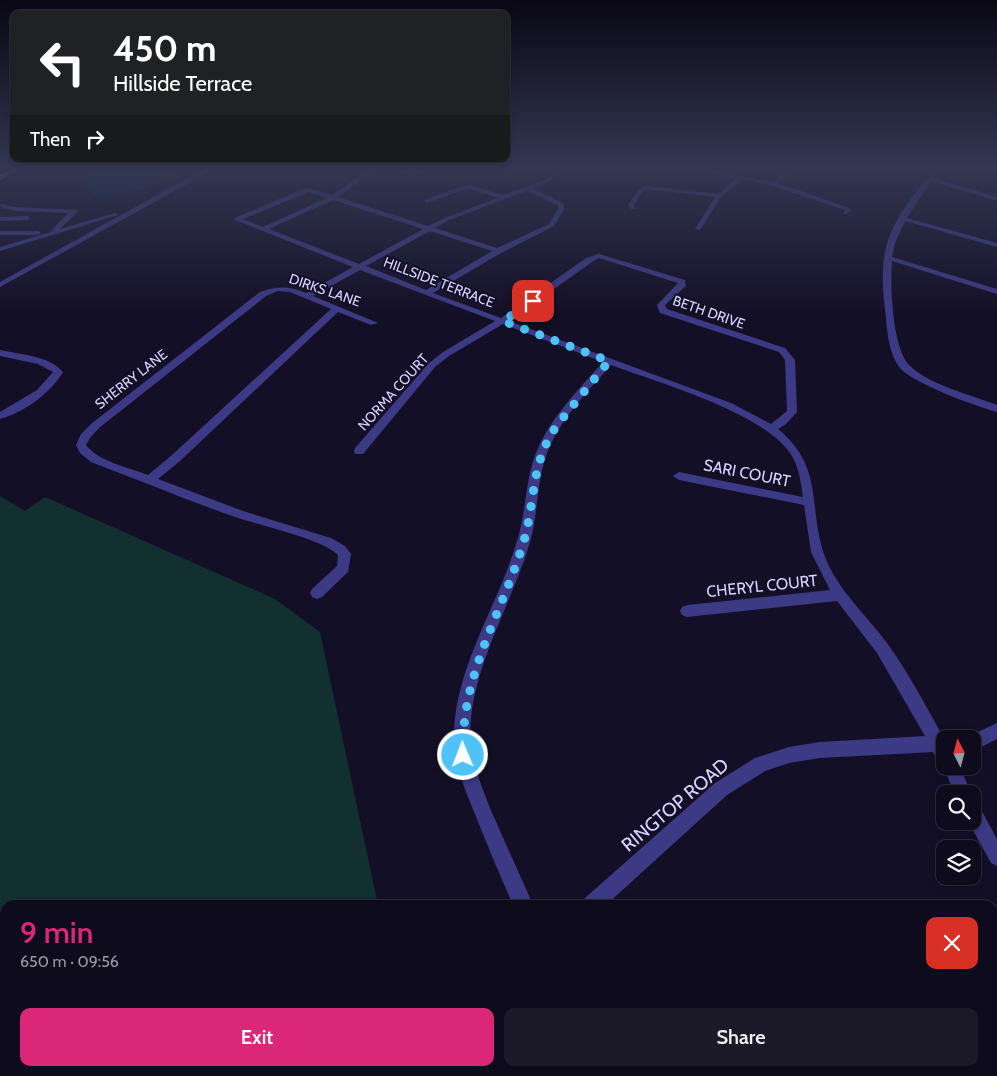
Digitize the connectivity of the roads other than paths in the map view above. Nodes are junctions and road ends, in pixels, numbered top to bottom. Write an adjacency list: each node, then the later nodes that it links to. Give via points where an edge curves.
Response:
1 (70, 216): 16 (street)
2 (107, 216): 16 (street)
3 (123, 216): 25 (street)
4 (241, 216): 15 (street, HILLSIDE TERRACE, via 237,220)
5 (292, 216): 15 (street)
6 (392, 216): 13 (street)
7 (454, 216): 13 (street)
8 (557, 216): 21 (street, via 546,228)
9 (706, 216): 14 (street)
10 (906, 216): 12 (street)
11 (0, 219): 18 (street, via 58,219)
12 (904, 220): 19 (street); 23 (street, via 891,244)
13 (430, 229): 21 (street); 24 (street)
14 (698, 229)
15 (262, 230): 24 (street, HILLSIDE TERRACE)
16 (55, 233): 18 (street)
17 (0, 234): 18 (street)
18 (45, 234): 20 (street)
19 (997, 246)
20 (0, 249)
21 (498, 251): 28 (street)
22 (599, 256): 31 (street, NORMA COURT); 37 (street, BETH DRIVE, via 682,282 682,286 661,305 663,312 773,346 786,354 790,360 792,412)
23 (889, 258): 27 (street); 35 (street, via 887,313 898,359 922,379)
24 (359, 266): 28 (street, HILLSIDE TERRACE); 29 (street)
25 (0, 286)
26 (266, 292): 29 (street, DIRKS LANE, via 284,289); 40 (street, SHERRY LANE, via 95,426 83,440 84,450 95,459)
27 (997, 292)
28 (427, 293): 31 (street, HILLSIDE TERRACE)
29 (306, 296): 30 (street, DIRKS LANE)
30 (337, 308): 32 (street, DIRKS LANE); 40 (street)
31 (503, 321): 34 (street, HILLSIDE TERRACE); 38 (street, NORMA COURT, via 446,354 432,366)
32 (374, 323)
33 (0, 353): 36 (street, via 48,364 58,372 51,384)
34 (609, 361): 37 (street, HILLSIDE TERRACE, via 727,405); 51 (street, via 550,435 539,458 523,544 476,664 462,728 466,769)
35 (997, 409)
36 (0, 416)
37 (771, 428): 41 (street, HILLSIDE TERRACE, via 800,460)
38 (360, 451)
39 (679, 476): 41 (street, SARI COURT)
40 (150, 479): 42 (street, SHERRY LANE, via 266,523 308,534 342,550 345,554 343,568)
41 (808, 502): 43 (street, HILLSIDE TERRACE, via 814,545)
42 (317, 592)
43 (840, 595): 44 (street, CHERYL COURT); 46 (street, HILLSIDE TERRACE, via 882,648)
44 (687, 611)
45 (997, 731): 47 (street)
46 (936, 736)
47 (981, 739)
48 (936, 748): 52 (street, RINGTOP ROAD, via 820,750 761,764 722,789)
49 (981, 827): 50 (street)
50 (997, 857)
51 (521, 900)
52 (598, 900)

